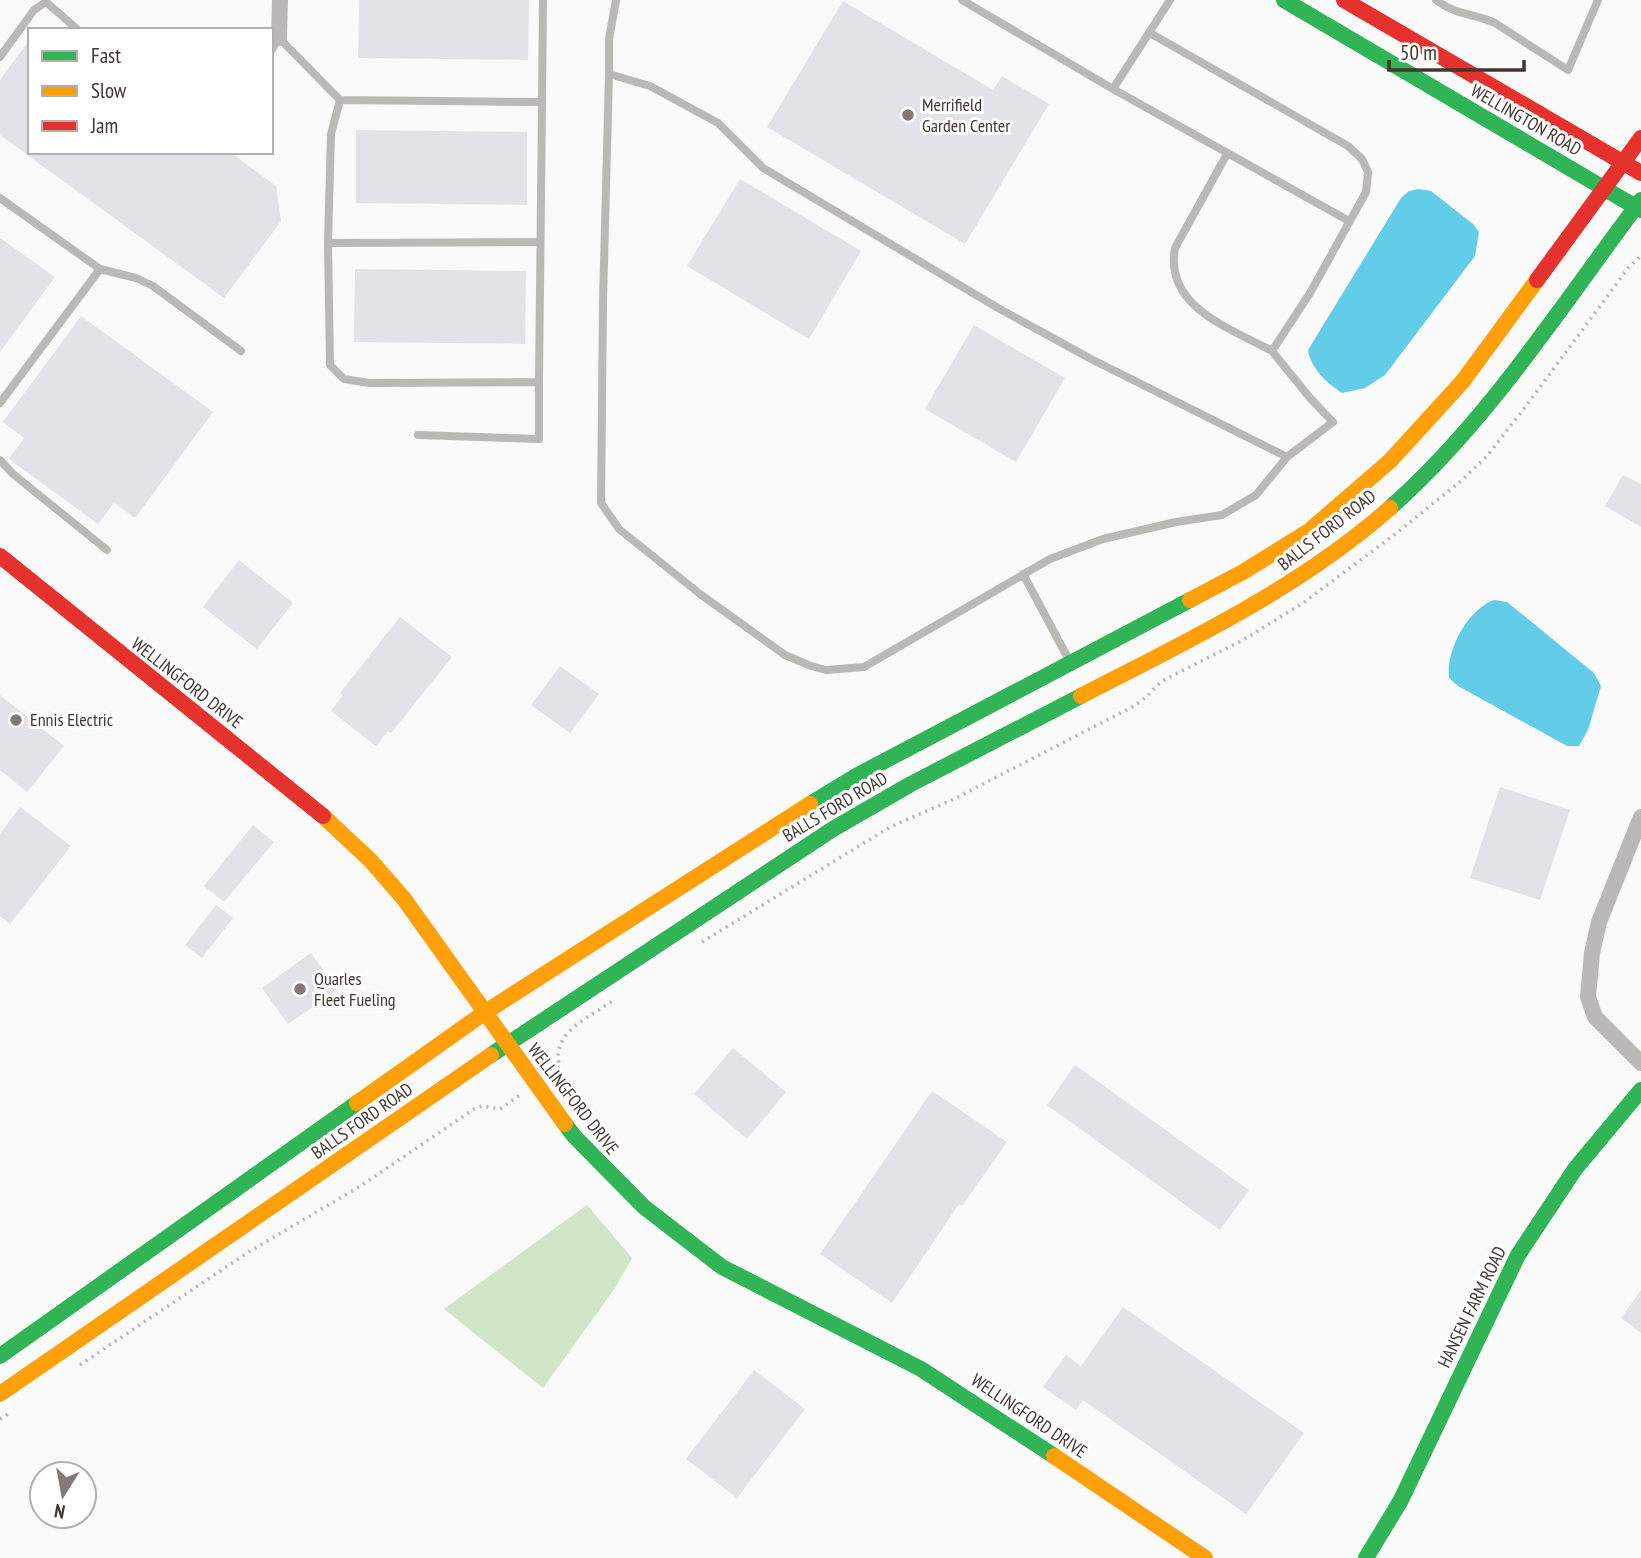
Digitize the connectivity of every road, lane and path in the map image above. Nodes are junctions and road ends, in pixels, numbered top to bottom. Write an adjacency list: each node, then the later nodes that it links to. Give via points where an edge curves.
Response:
1 (280, 0): 12 (street)
2 (543, 0): 17 (lane)
3 (616, 0): 14 (lane)
4 (962, 0): 15 (lane)
5 (1170, 0): 11 (lane)
6 (1284, 0): 22 (main road, WELLINGTON ROAD)
7 (1344, 0): 20 (main road, WELLINGTON ROAD)
8 (1436, 0): 9 (lane, via 1460,15 1495,23 1568,69)
9 (1598, 0)
10 (76, 28): 13 (lane, via 46,2 34,10)
11 (1150, 33): 15 (lane); 25 (lane, via 1348,146 1362,159 1368,172 1366,192)
12 (275, 45): 16 (lane)
13 (0, 57)
14 (609, 74): 34 (lane, via 650,86 718,123 763,168 998,308); 38 (lane, via 600,488 601,503 611,519 700,594 785,655 826,670 864,667)
15 (1113, 89): 19 (lane)
16 (340, 100): 17 (lane); 27 (lane, via 331,134)
17 (542, 103): 26 (lane)
18 (1641, 138): 20 (main road, BALLS FORD ROAD)
19 (1227, 154): 25 (lane); 30 (lane, via 1175,248 1177,282 1191,304)
20 (1623, 162): 21 (main road, WELLINGTON ROAD); 22 (main road, BALLS FORD ROAD)
21 (1641, 173)
22 (1604, 188): 24 (main road, WELLINGTON ROAD); 39 (main road, BALLS FORD ROAD, via 1463,381 1359,490 1275,552)
23 (0, 198): 28 (lane)
24 (1639, 206): 41 (main road, BALLS FORD ROAD, via 1476,420 1373,521 1261,602)
25 (1349, 222): 30 (lane)
26 (540, 242): 27 (lane); 31 (lane)
27 (328, 243): 31 (lane, via 330,365 344,379 369,383)
28 (100, 269): 29 (lane, via 153,286); 32 (lane)
29 (241, 351)
30 (1272, 351): 34 (lane, via 1333,422)
31 (539, 382): 33 (lane, via 539,439)
32 (0, 403)
33 (418, 435)
34 (1287, 457): 38 (lane, via 1256,495 1222,515 1103,539)
35 (0, 460): 36 (lane)
36 (107, 550)
37 (0, 556): 45 (main road, WELLINGFORD DRIVE, via 335,826 404,899)
38 (1023, 574): 39 (lane)
39 (1070, 663): 41 (main road, via 1066,685); 45 (main road, BALLS FORD ROAD, via 856,776)
40 (1133, 706): 43 (path, via 890,827)
41 (1031, 722): 46 (main road, BALLS FORD ROAD, via 833,830)
42 (1641, 817): 47 (street, via 1599,922 1588,997 1595,1017)
43 (697, 945)
44 (623, 994): 48 (path, via 565,1034 558,1046 560,1068)
45 (484, 1013): 46 (main road, WELLINGFORD DRIVE); 51 (main road, BALLS FORD ROAD)
46 (506, 1045): 53 (main road, BALLS FORD ROAD); 56 (main road, WELLINGFORD DRIVE, via 596,1160 687,1242 722,1267 921,1369 982,1406)
47 (1641, 1063)
48 (550, 1073)
49 (1641, 1090): 57 (main road, HANSEN FARM ROAD, via 1578,1162 1523,1246 1401,1500)
50 (510, 1102): 52 (path, via 500,1109 474,1109)
51 (0, 1356)
52 (78, 1367)
53 (0, 1394)
54 (11, 1412): 55 (path)
55 (0, 1419)
56 (1205, 1558)
57 (1366, 1558)

